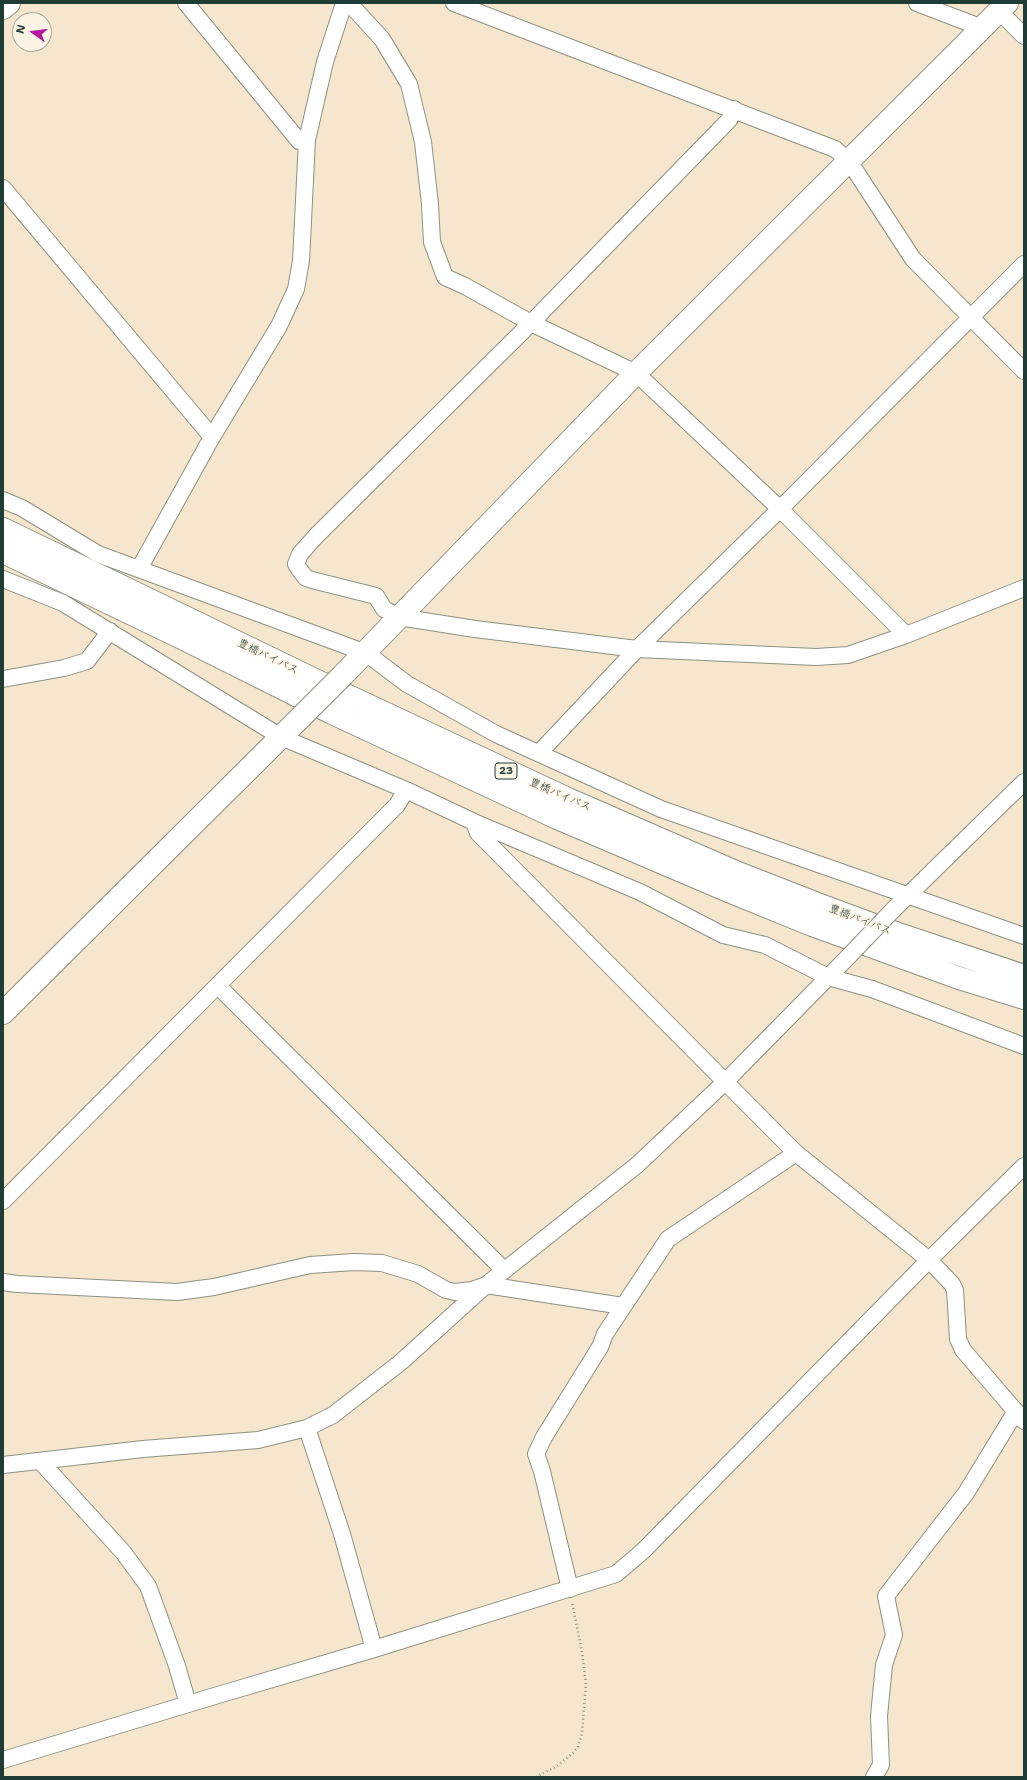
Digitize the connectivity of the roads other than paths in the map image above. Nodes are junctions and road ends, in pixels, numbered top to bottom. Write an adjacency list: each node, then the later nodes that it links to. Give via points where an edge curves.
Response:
1 (9, 3): 8 (main road)
2 (186, 3): 12 (street, via 299,141)
3 (344, 3): 12 (street, via 325,62)
4 (349, 3): 17 (street, via 382,39 409,84 423,142 432,242 445,277)
5 (454, 3): 11 (street)
6 (918, 3): 9 (street, via 972,24)
7 (1003, 7): 9 (main road); 10 (street)
8 (3, 8)
9 (980, 30): 13 (main road)
10 (1024, 36)
11 (734, 109): 13 (street, via 835,149); 17 (street, via 729,120)
12 (307, 140): 20 (street, via 301,261 296,289 279,326)
13 (849, 161): 16 (street, via 913,259); 19 (main road)
14 (3, 188): 20 (street)
15 (1024, 264): 16 (street)
16 (971, 318): 18 (street); 22 (street)
17 (531, 323): 19 (street); 28 (street, via 300,554 296,564 306,578 376,596 384,609)
18 (1024, 371)
19 (636, 373): 22 (street); 28 (main road)
20 (212, 437): 25 (street)
21 (3, 500): 25 (street, via 22,508 98,554)
22 (780, 509): 30 (street); 31 (street)
23 (3, 529): 41 (main road, 豊橋バイパス / 23, via 568,799 738,873 820,905 901,936)
24 (3, 552): 44 (main road, 豊橋バイパス / 23, via 330,712 564,821 812,925 959,978)
25 (140, 569): 32 (street)
26 (3, 580): 29 (street, via 63,603)
27 (1024, 588): 30 (street)
28 (399, 617): 31 (street); 32 (main road)
29 (110, 631): 33 (street, via 87,662); 34 (street)
30 (906, 635): 31 (street, via 848,655)
31 (638, 649): 35 (street)
32 (366, 653): 34 (main road, bridge); 35 (street, via 407,684 496,734)
33 (3, 680)
34 (281, 737): 37 (street); 45 (main road)
35 (539, 753): 39 (street, via 661,810)
36 (1024, 782): 39 (street)
37 (406, 790): 38 (street); 43 (street, via 397,805)
38 (474, 822): 42 (street, via 640,892 722,935 765,945); 47 (street, via 478,833)
39 (906, 895): 40 (street); 42 (street, bridge)
40 (1024, 936)
41 (1024, 976)
42 (828, 977): 46 (street, via 872,989); 47 (street)
43 (218, 986): 50 (street); 52 (street)
44 (1024, 998)
45 (3, 1014)
46 (1024, 1046)
47 (725, 1082): 48 (street); 52 (street, via 637,1165)
48 (796, 1153): 51 (street); 55 (street, via 668,1238)
49 (1024, 1166): 51 (street)
50 (3, 1201)
51 (929, 1260): 56 (street, via 955,1290 958,1339 963,1350); 60 (street, via 643,1551 616,1574)
52 (504, 1270): 54 (street)
53 (3, 1282): 54 (street, via 177,1292 214,1287 310,1265 354,1262 382,1263 418,1274 446,1290 455,1292)
54 (486, 1285): 55 (street); 57 (street, via 401,1362 333,1415)
55 (623, 1306): 60 (street, via 536,1454)
56 (1020, 1416): 64 (street, via 966,1493 886,1596 894,1635 884,1665 879,1716 881,1765)
57 (307, 1428): 58 (street, via 258,1440 143,1449); 61 (street, via 342,1534)
58 (40, 1461): 59 (street); 62 (street, via 123,1552 148,1586)
59 (3, 1465)
60 (570, 1589): 61 (street)
61 (374, 1650): 62 (street)
62 (188, 1704): 63 (street)
63 (3, 1760)
64 (874, 1777)

